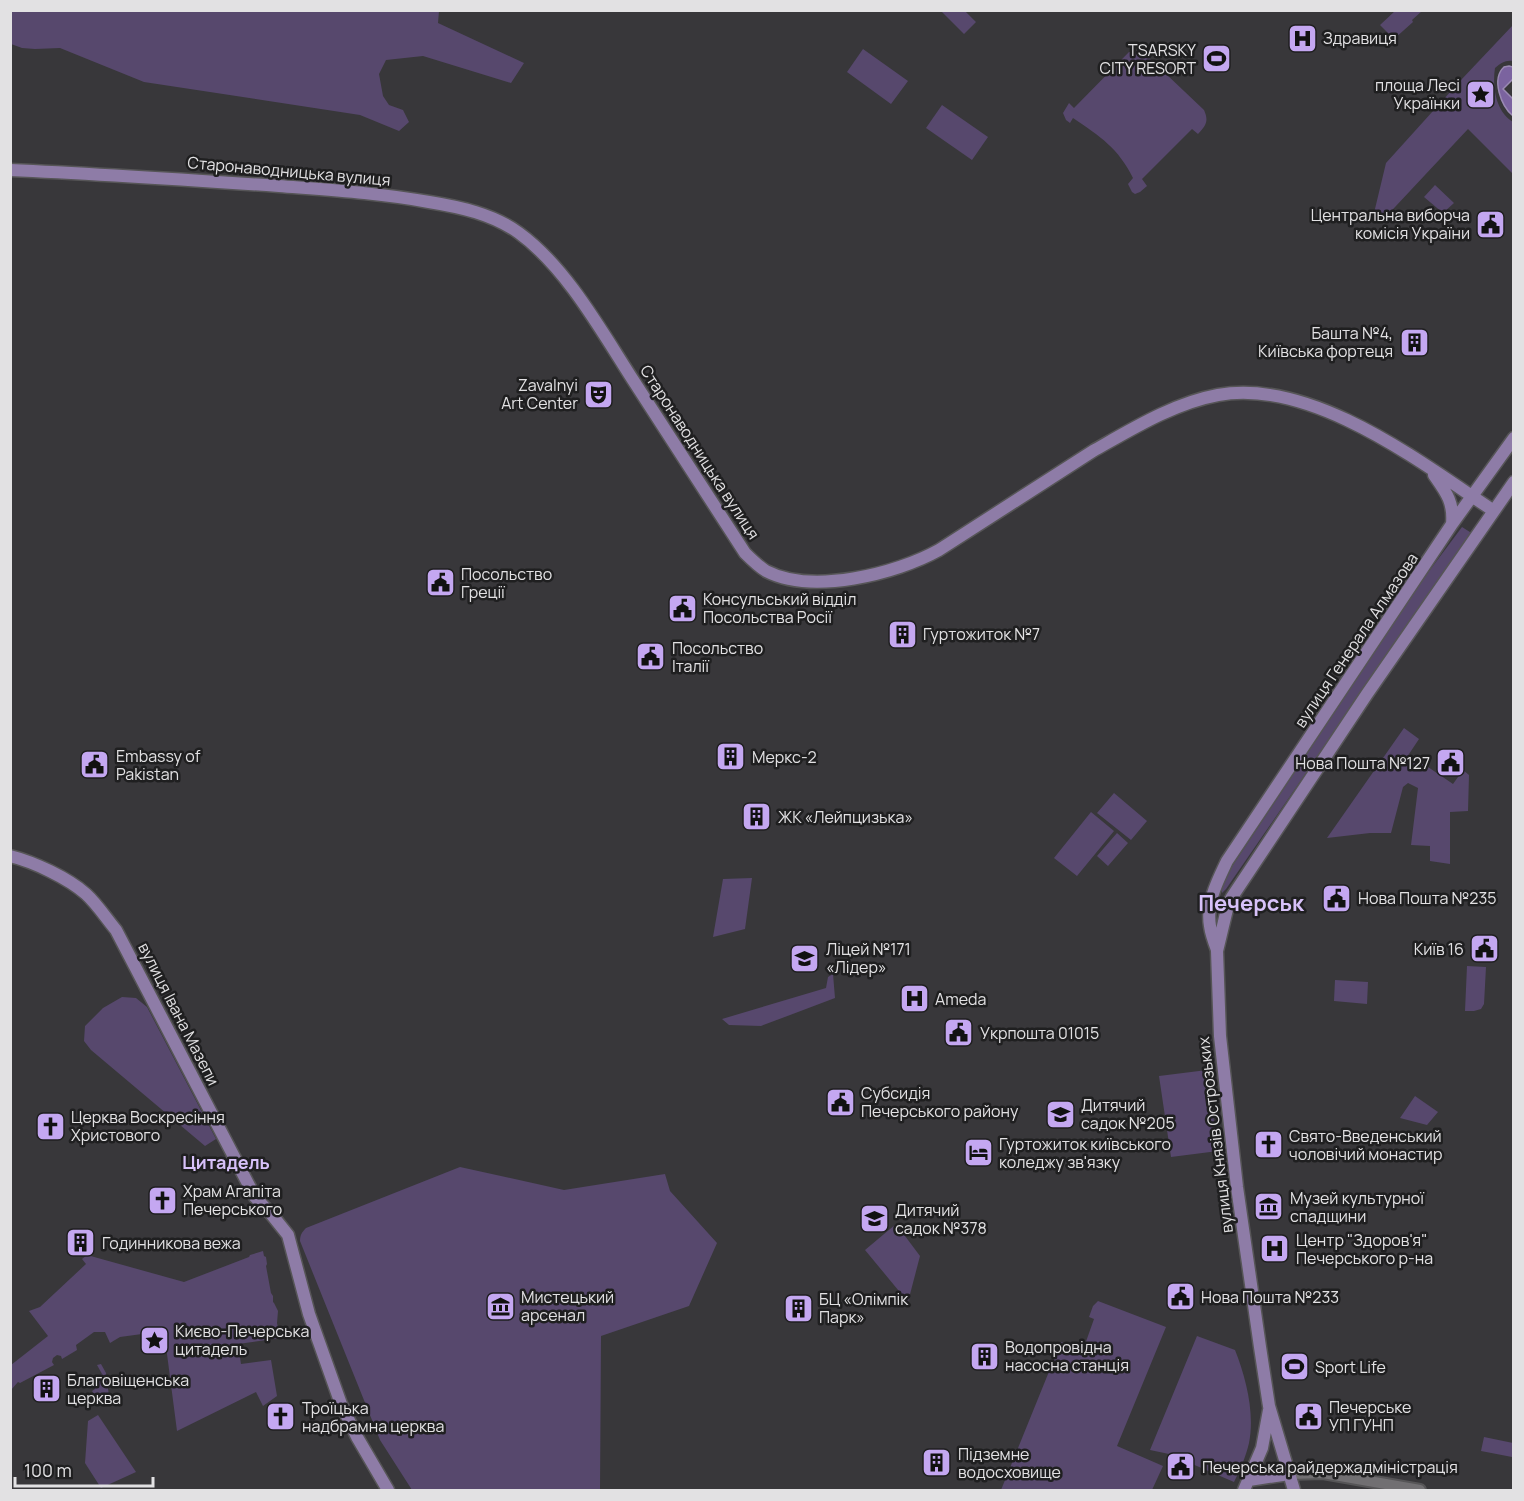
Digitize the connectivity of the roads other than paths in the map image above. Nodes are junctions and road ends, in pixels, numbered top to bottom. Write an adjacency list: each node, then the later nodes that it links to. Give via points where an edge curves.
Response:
1 (10, 170): 3 (main road, Старонаводницька вулиця, via 385,195 458,207 508,226 538,249 576,294 745,552 765,570 801,581 822,582 912,564 1117,437 1171,410 1217,395 1258,393 1304,403 1351,421)
2 (1514, 438): 5 (main road, вулиця Генерала Алмазова)
3 (1428, 467): 5 (main road, Старонаводницька вулиця); 7 (main road, via 1447,492)
4 (1514, 482): 6 (main road)
5 (1472, 496): 6 (main road, Старонаводницька вулиця); 7 (main road, вулиця Генерала Алмазова)
6 (1494, 511): 10 (main road, вулиця Князів Острозьких, via 1232,897)
7 (1452, 524): 9 (main road, вулиця Генерала Алмазова)
8 (10, 856): 14 (main road, вулиця Івана Мазепи, via 45,869 86,894 116,930 255,1197 288,1234 309,1314 341,1404)
9 (1227, 861): 10 (main road, вулиця Князів Острозьких, via 1209,913)
10 (1217, 951): 11 (main road, вулиця Князів Острозьких, via 1224,1076)
11 (1269, 1406): 12 (main road, вулиця Князів Острозьких); 13 (main road, via 1262,1448)
12 (1289, 1474): 13 (main road); 15 (main road, вулиця Князів Острозьких); 16 (street, via 1323,1473)
13 (1247, 1485)
14 (388, 1491)
15 (1294, 1491)
16 (1420, 1491)

